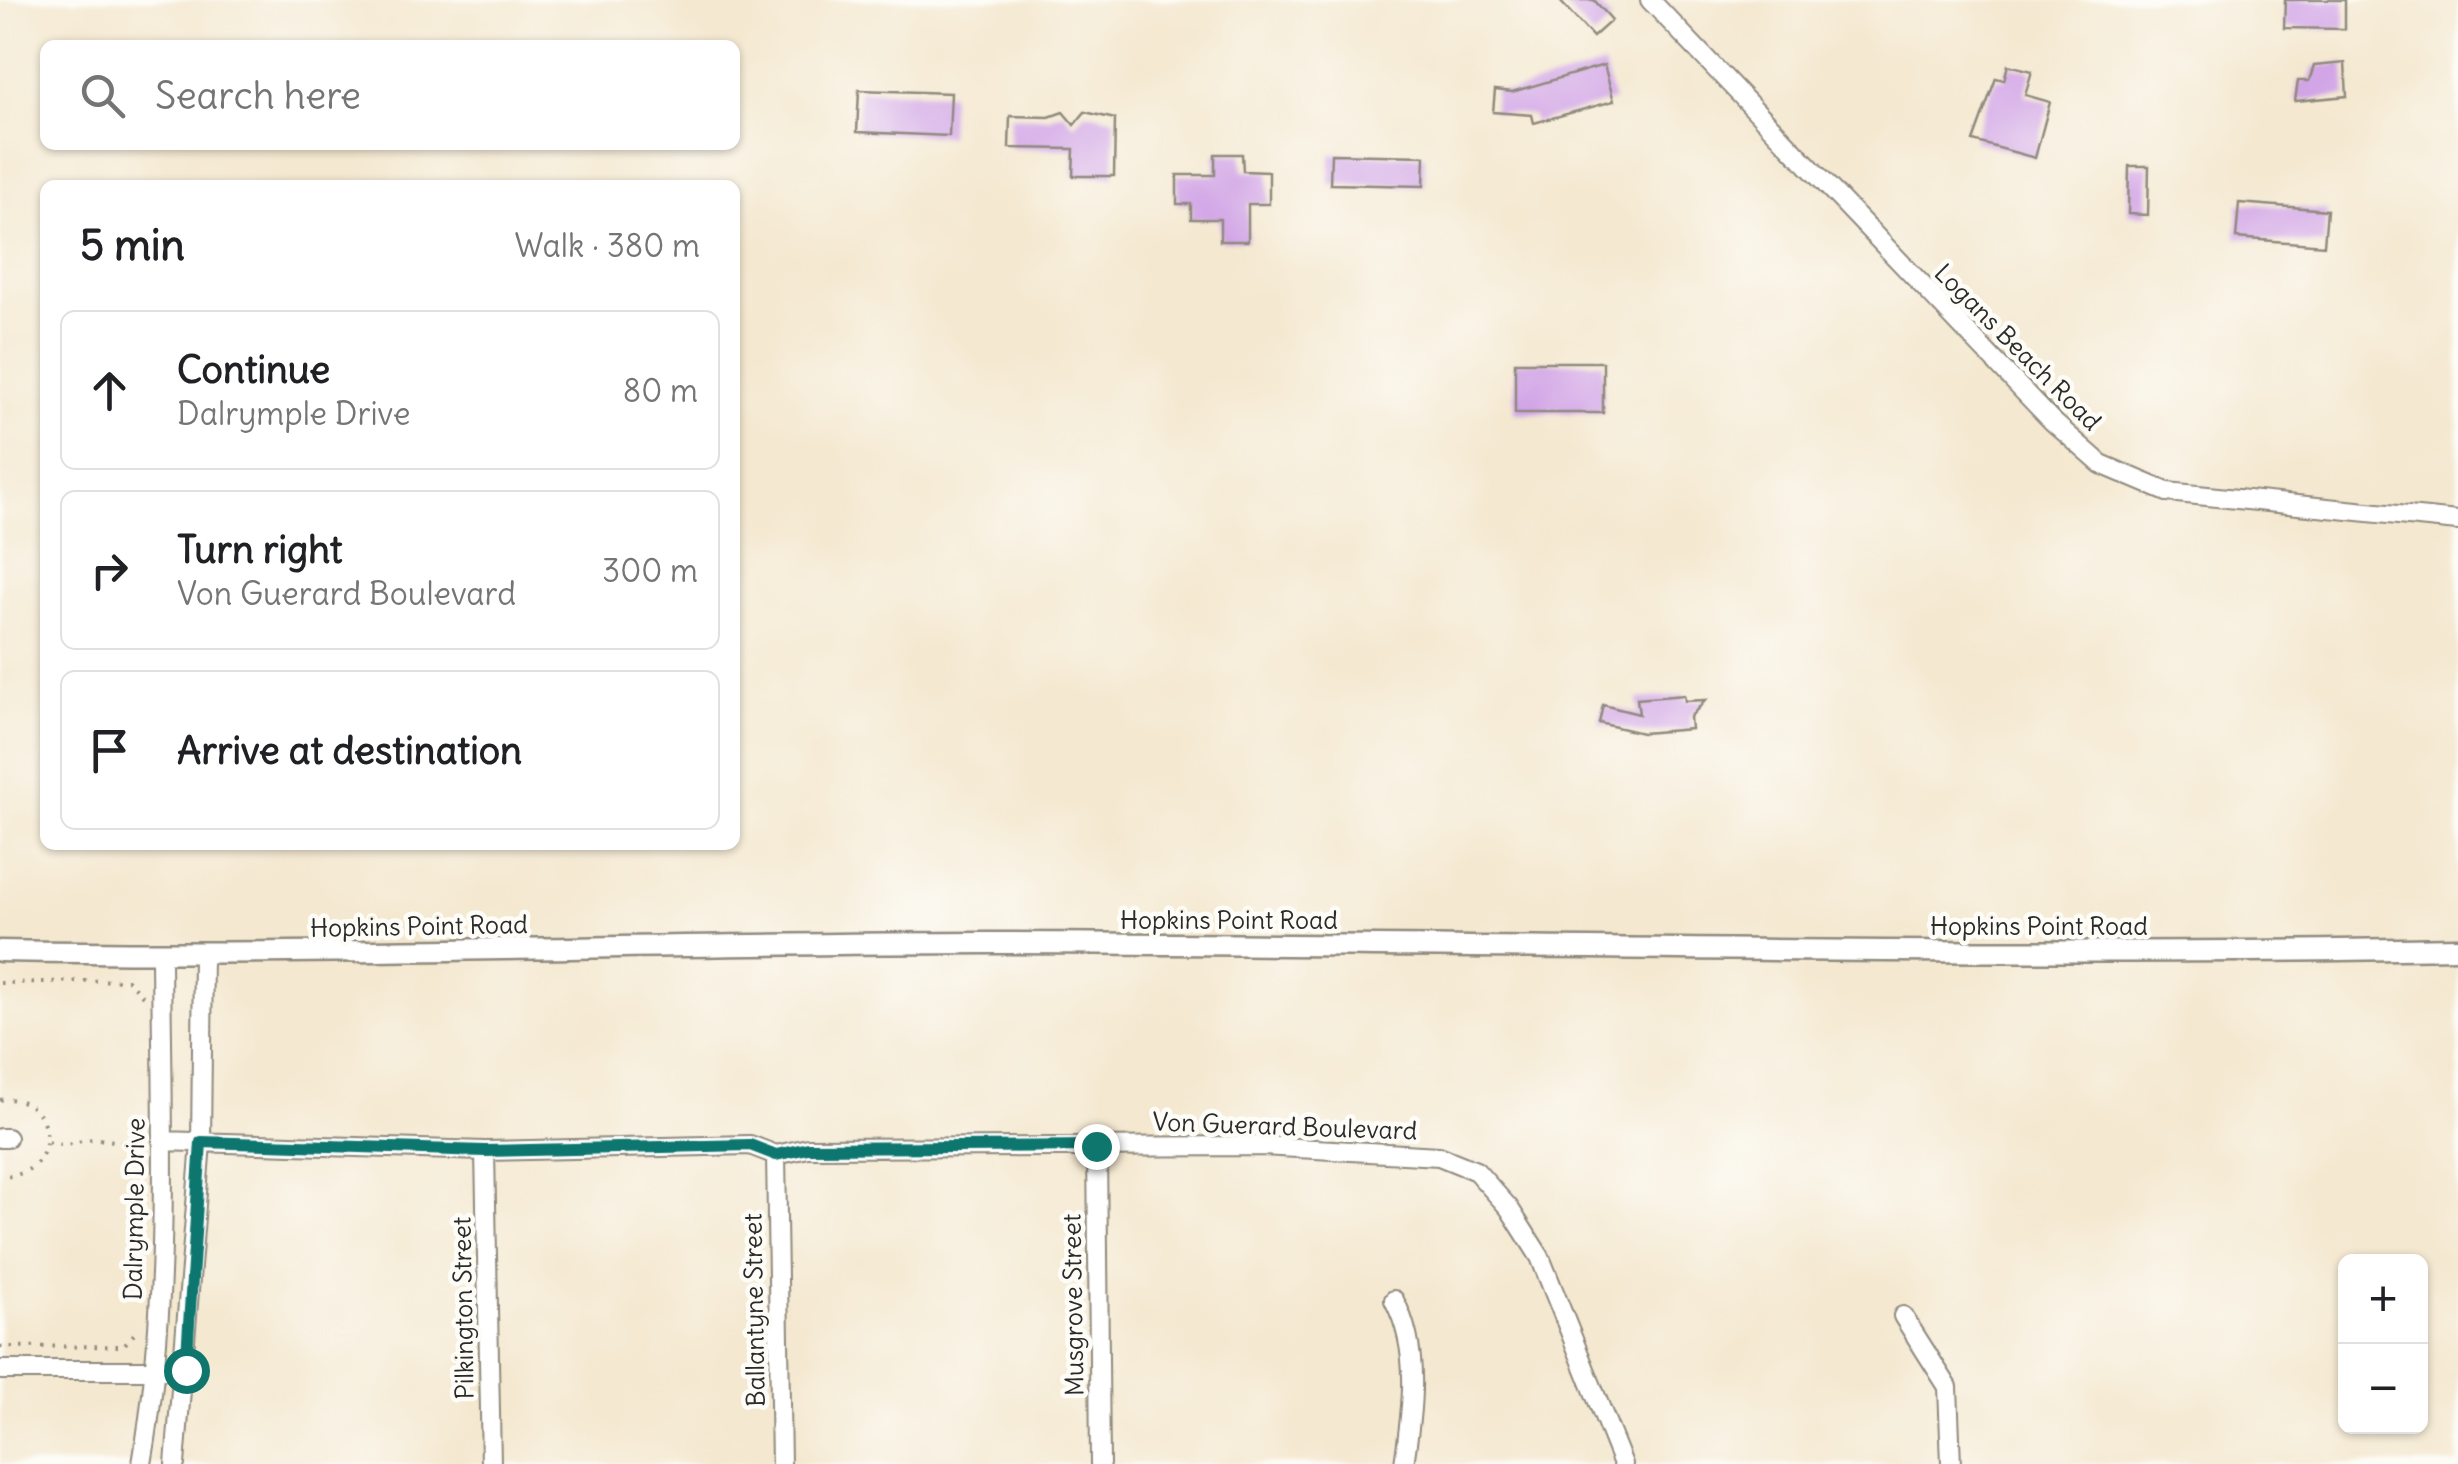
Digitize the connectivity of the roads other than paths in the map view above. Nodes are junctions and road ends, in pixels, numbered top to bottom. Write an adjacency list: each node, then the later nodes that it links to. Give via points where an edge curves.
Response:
1 (1650, 0): 2 (street, Logans Beach Road, via 2052,422 2102,464 2167,492)
2 (2458, 521)
3 (2458, 948): 6 (street, Hopkins Point Road, via 984,943)
4 (0, 950): 5 (street, Hopkins Point Road)
5 (161, 954): 6 (street, Hopkins Point Road); 7 (street, Dalrymple Drive)
6 (203, 954): 8 (street)
7 (154, 1142): 8 (street, Von Guerard Boulevard); 15 (street, Dalrymple Drive)
8 (201, 1142): 10 (street, Von Guerard Boulevard); 16 (street)
9 (1096, 1146): 11 (street, Von Guerard Boulevard, via 808,1148); 21 (street, Musgrove Street); 23 (street, Von Guerard Boulevard, via 1381,1151 1439,1156 1476,1172 1540,1257)
10 (485, 1151): 11 (street, Von Guerard Boulevard, via 750,1145); 19 (street, Pilkington Street)
11 (776, 1155): 20 (street, Ballantyne Street)
12 (1394, 1300): 22 (street, via 1404,1320 1414,1396)
13 (1903, 1316): 24 (street, via 1948,1387)
14 (0, 1370): 15 (street)
15 (155, 1370): 16 (street); 17 (street, Dalrymple Drive)
16 (186, 1370): 18 (street)
17 (142, 1464)
18 (175, 1464)
19 (491, 1464)
20 (781, 1464)
21 (1100, 1464)
22 (1404, 1464)
23 (1622, 1464)
24 (1951, 1464)

